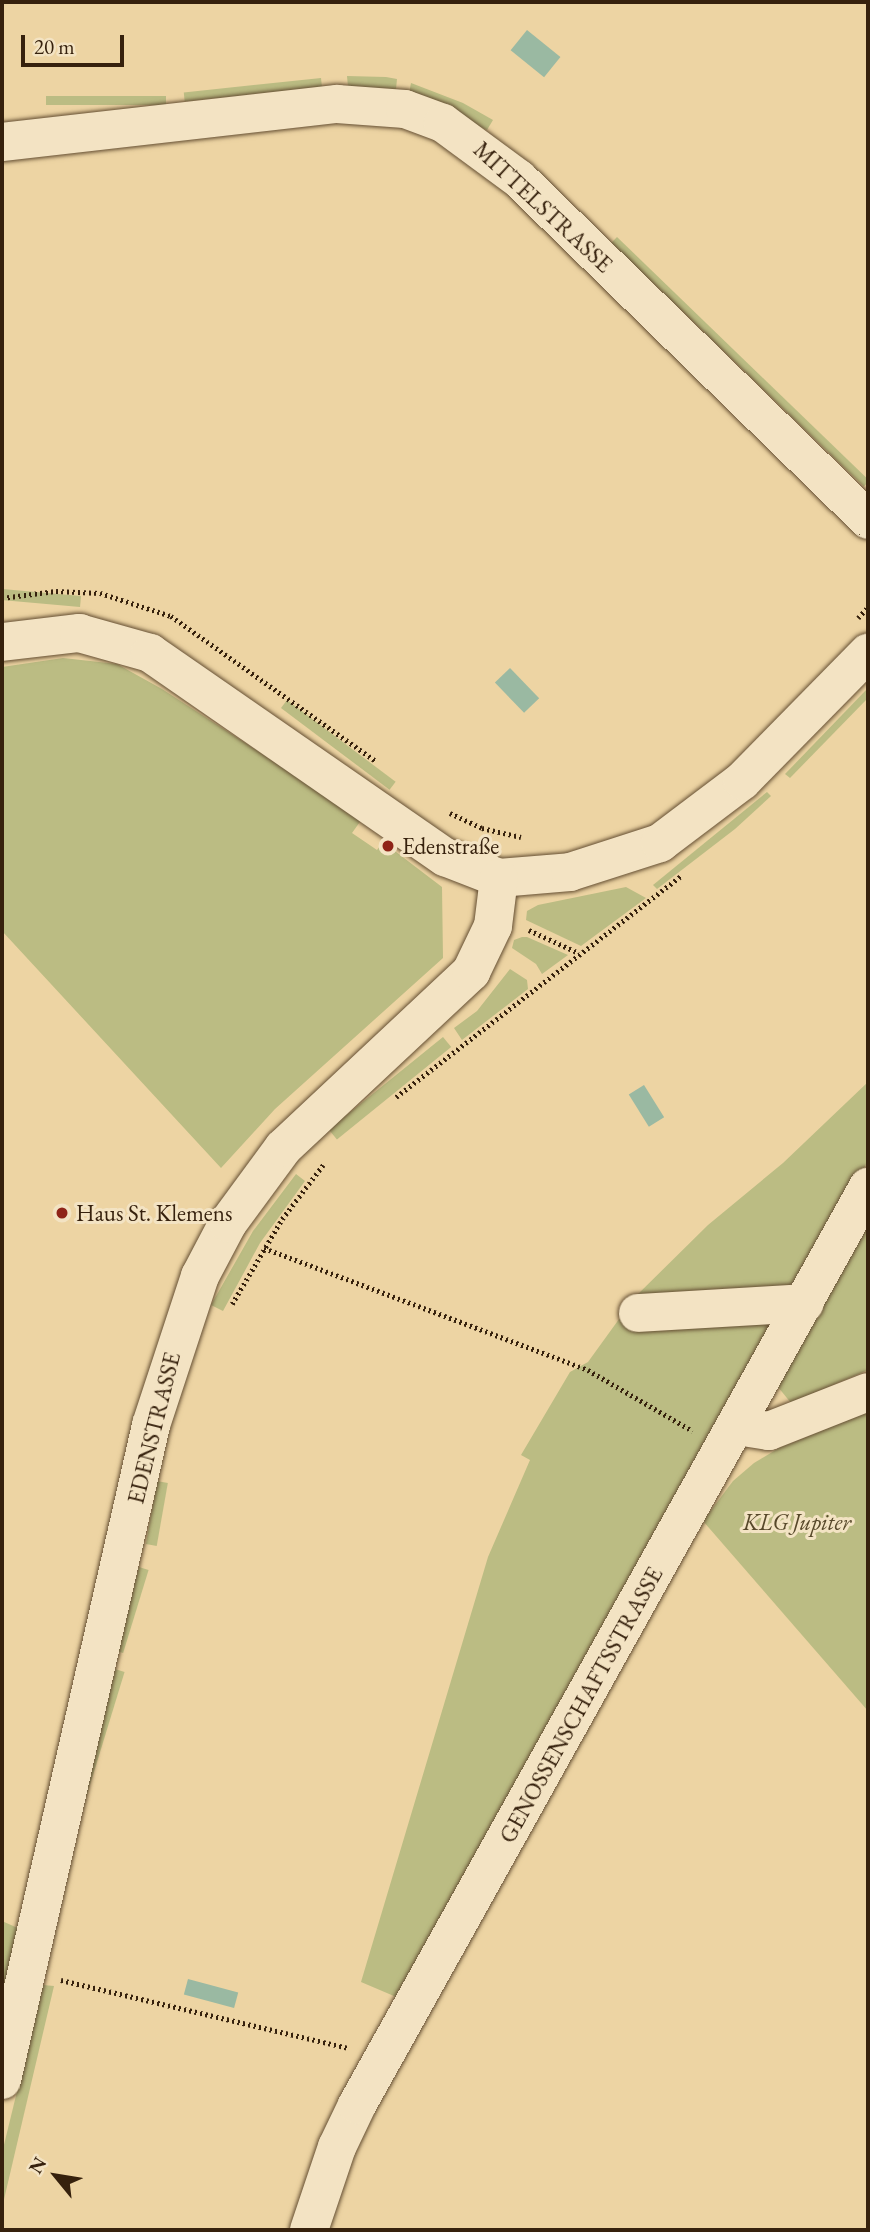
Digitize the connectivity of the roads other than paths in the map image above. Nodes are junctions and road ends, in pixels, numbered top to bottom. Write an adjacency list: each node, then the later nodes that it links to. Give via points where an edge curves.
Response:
1 (2, 142): 2 (street, MITTELSTRASSE, via 337,104 405,109 443,123 519,179)
2 (868, 520)
3 (859, 640): 5 (street, via 742,781 660,843 570,872)
4 (2, 642): 5 (street, via 79,633 150,653 410,835 464,868)
5 (499, 878): 11 (street, EDENSTRASSE, via 493,926 471,972 283,1148 228,1223 200,1276 152,1425)
6 (868, 1187): 7 (street, GENOSSENSCHAFTSSTRASSE)
7 (805, 1303): 8 (street); 10 (street, GENOSSENSCHAFTSSTRASSE)
8 (638, 1313)
9 (868, 1392): 10 (street, via 769,1431)
10 (730, 1437): 12 (street, GENOSSENSCHAFTSSTRASSE, via 385,2056 337,2147)
11 (2, 2080)
12 (309, 2230)

